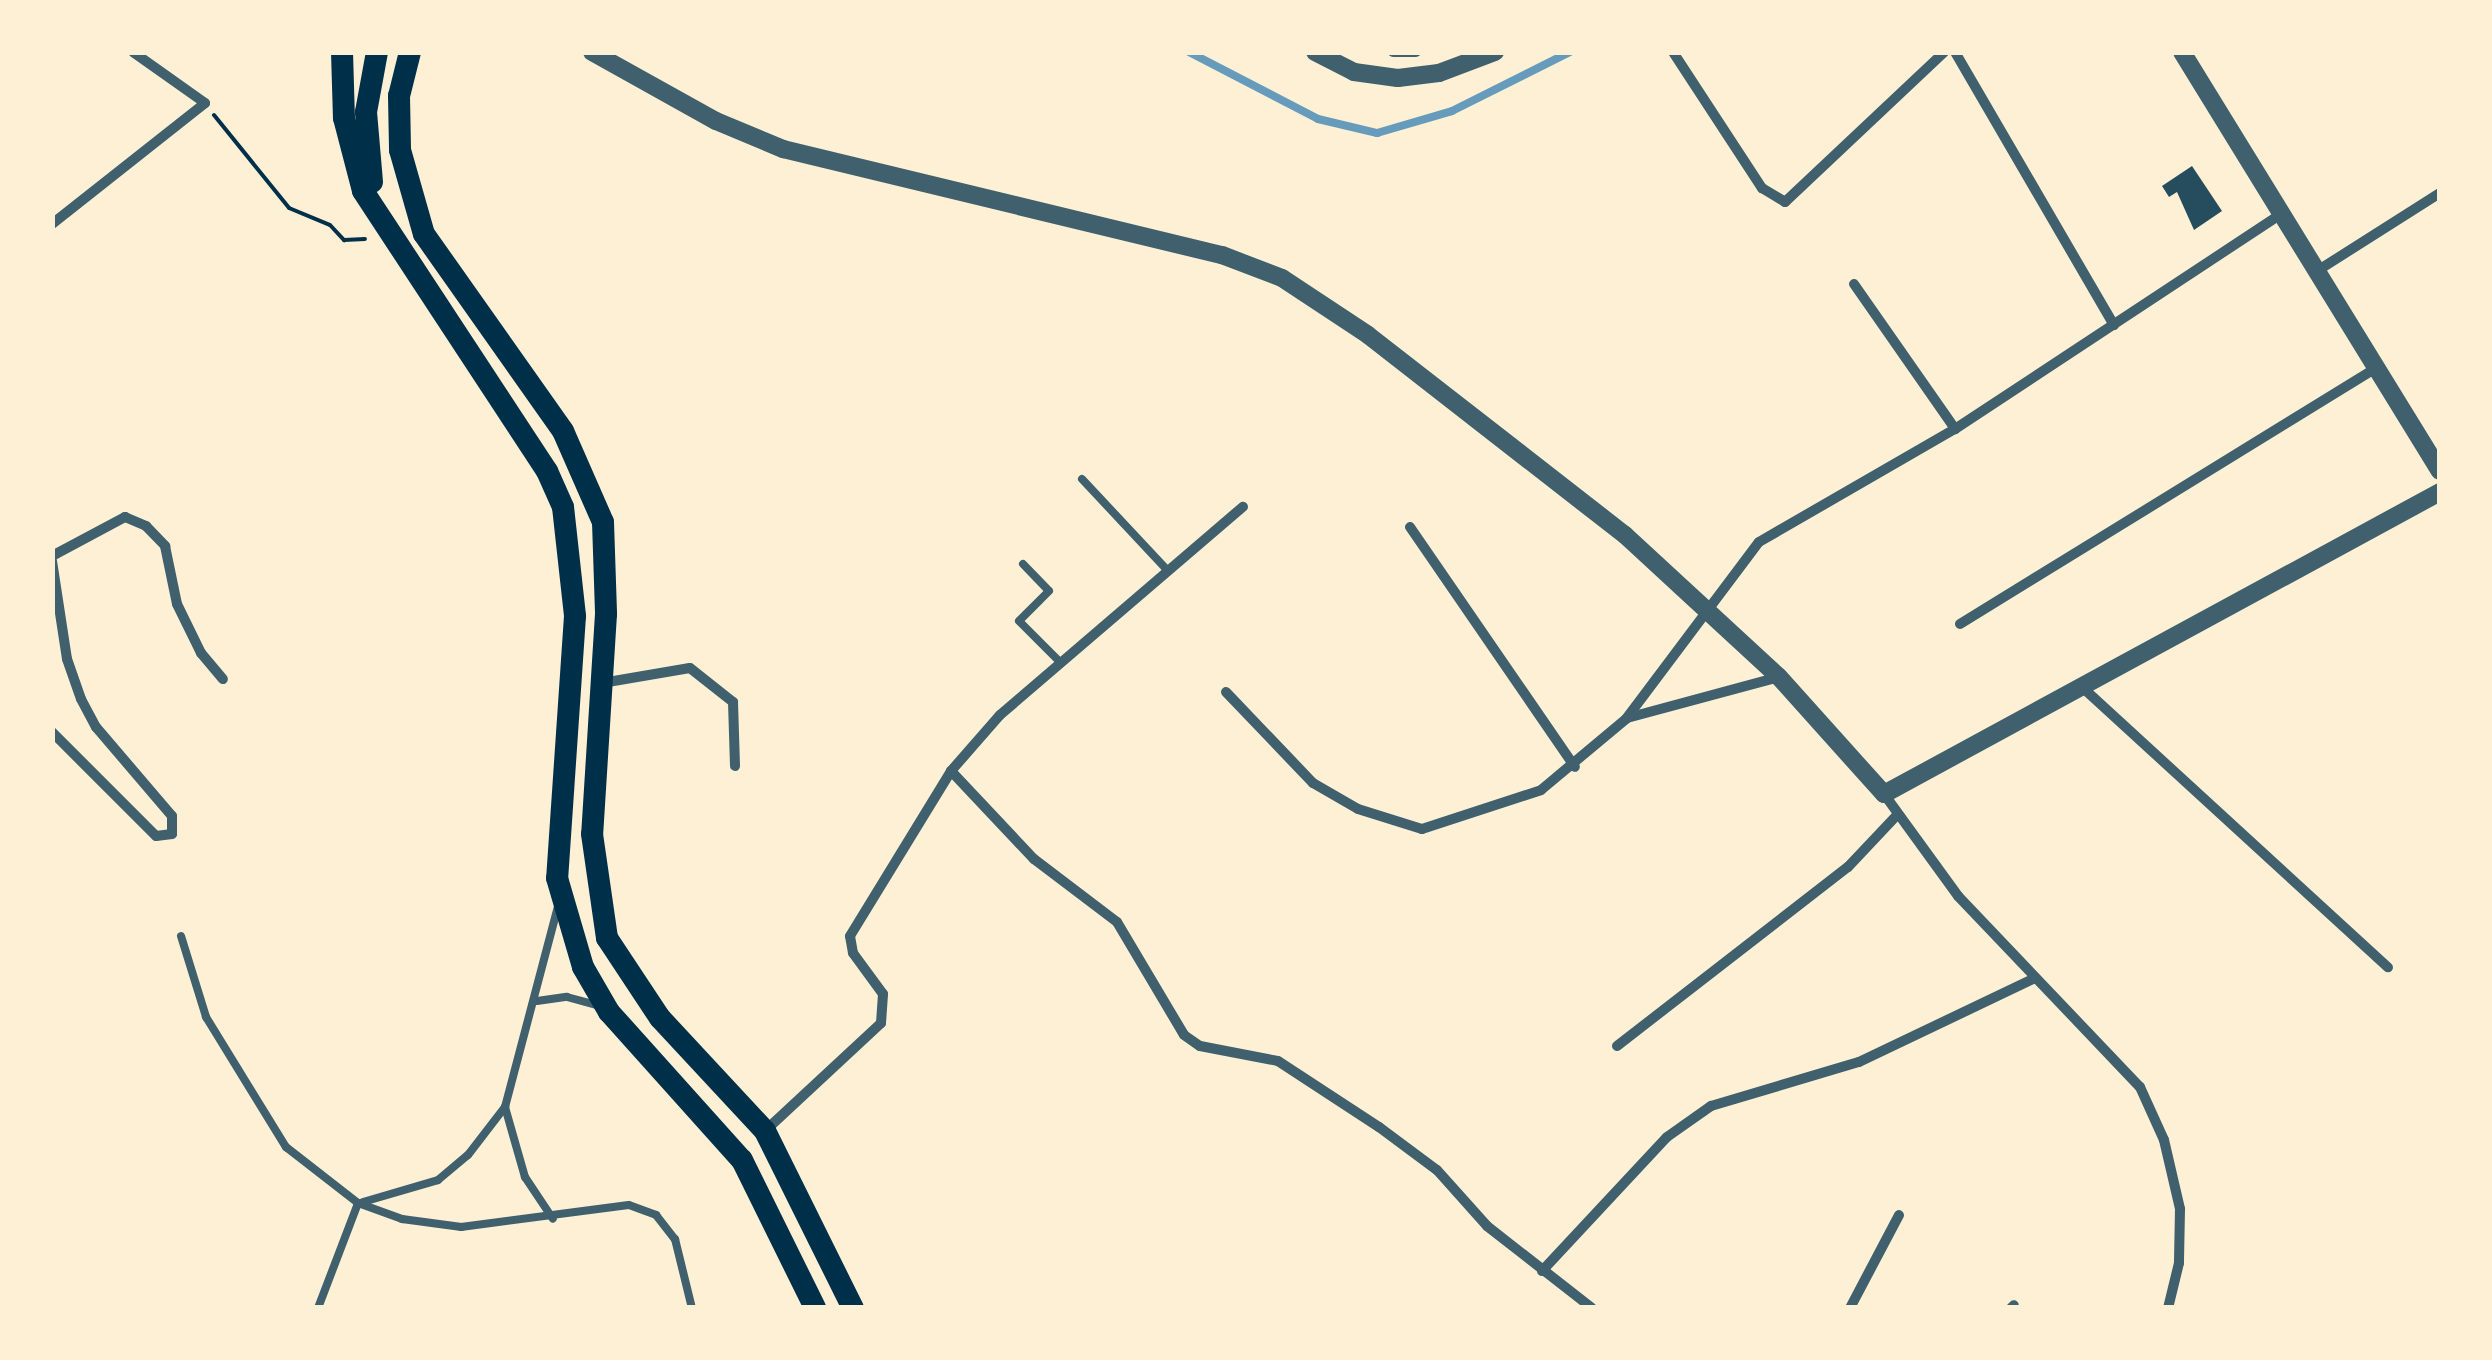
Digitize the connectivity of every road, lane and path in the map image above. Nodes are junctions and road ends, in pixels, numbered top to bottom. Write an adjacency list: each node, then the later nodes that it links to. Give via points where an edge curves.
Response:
1 (133, 52): 14 (street)
2 (342, 52): 18 (main road, via 350,153)
3 (378, 52): 18 (main road, via 366,146)
4 (410, 52): 37 (main road, via 399,121 414,208 437,258 563,430 592,488 606,552)
5 (592, 52): 32 (street, via 716,122 782,149 1222,255 1282,278 1368,335 1595,511)
6 (1315, 52): 9 (street, via 1354,72 1398,78 1439,73)
7 (1394, 52): 8 (street)
8 (1416, 52)
9 (1495, 52)
10 (1673, 52): 11 (street, via 1762,188 1786,202)
11 (1944, 52)
12 (1955, 52): 21 (street)
13 (2182, 52): 16 (street)
14 (205, 103): 17 (street); 18 (path, via 289,208 330,225 344,240)
15 (2440, 194): 19 (street)
16 (2280, 214): 19 (street); 21 (street)
17 (52, 224)
18 (385, 238): 47 (main road, via 505,406 563,507 575,616)
19 (2316, 272): 22 (street)
20 (1854, 284): 23 (street)
21 (2114, 325): 23 (street)
22 (2376, 368): 24 (street); 33 (street)
23 (1955, 429): 32 (street, via 1759,542)
24 (2440, 472)
25 (1082, 479): 31 (lane)
26 (2440, 492): 38 (street)
27 (1244, 507): 31 (street)
28 (1410, 527): 43 (street)
29 (52, 559): 36 (street, via 125,517 146,526 165,546 178,604 201,654); 41 (street, via 67,659 82,699 96,727 172,816 172,834 156,836)
30 (1023, 564): 34 (lane, via 1049,591 1019,621)
31 (1168, 571): 34 (street)
32 (1706, 607): 35 (street); 40 (street)
33 (1960, 624)
34 (1061, 663): 44 (street)
35 (1779, 677): 40 (street); 45 (street)
36 (223, 679)
37 (601, 683): 42 (street, via 690,668 733,702); 55 (main road, via 592,834 608,938 660,1018)
38 (2082, 686): 45 (street); 49 (street)
39 (1226, 692): 43 (street, via 1313,783 1358,808 1422,829 1541,790)
40 (1626, 718): 43 (street)
41 (52, 732)
42 (735, 766)
43 (1575, 767)
44 (950, 771): 55 (street, via 850,936 854,954 883,994 881,1023); 59 (street, via 1034,859 1117,922 1184,1035 1200,1046 1278,1061 1379,1127 1437,1170 1487,1226)
45 (1884, 794): 46 (street)
46 (1896, 815): 50 (street, via 1920,853); 53 (street, via 1848,867)
47 (559, 900): 51 (lane); 52 (main road, via 583,967)
48 (181, 936): 56 (lane, via 206,1017 286,1146)
49 (2388, 967)
50 (2035, 978): 59 (street, via 1859,1062 1710,1106 1666,1137); 66 (street, via 2140,1087 2164,1140 2180,1209 2179,1262)
51 (538, 1001): 52 (lane, via 568,997); 54 (lane)
52 (609, 1012): 62 (main road, via 742,1160)
53 (1616, 1046)
54 (505, 1107): 56 (lane, via 468,1155 438,1180); 58 (lane, via 525,1178)
55 (765, 1131): 63 (main road)
56 (358, 1203): 58 (lane, via 461,1227); 60 (lane)
57 (1899, 1214): 65 (street)
58 (553, 1219): 61 (lane, via 630,1206 656,1215 675,1239)
59 (1542, 1270): 64 (street)
60 (318, 1308)
61 (692, 1308)
62 (815, 1308)
63 (853, 1308)
64 (1592, 1308)
65 (1850, 1308)
66 (2168, 1308)

